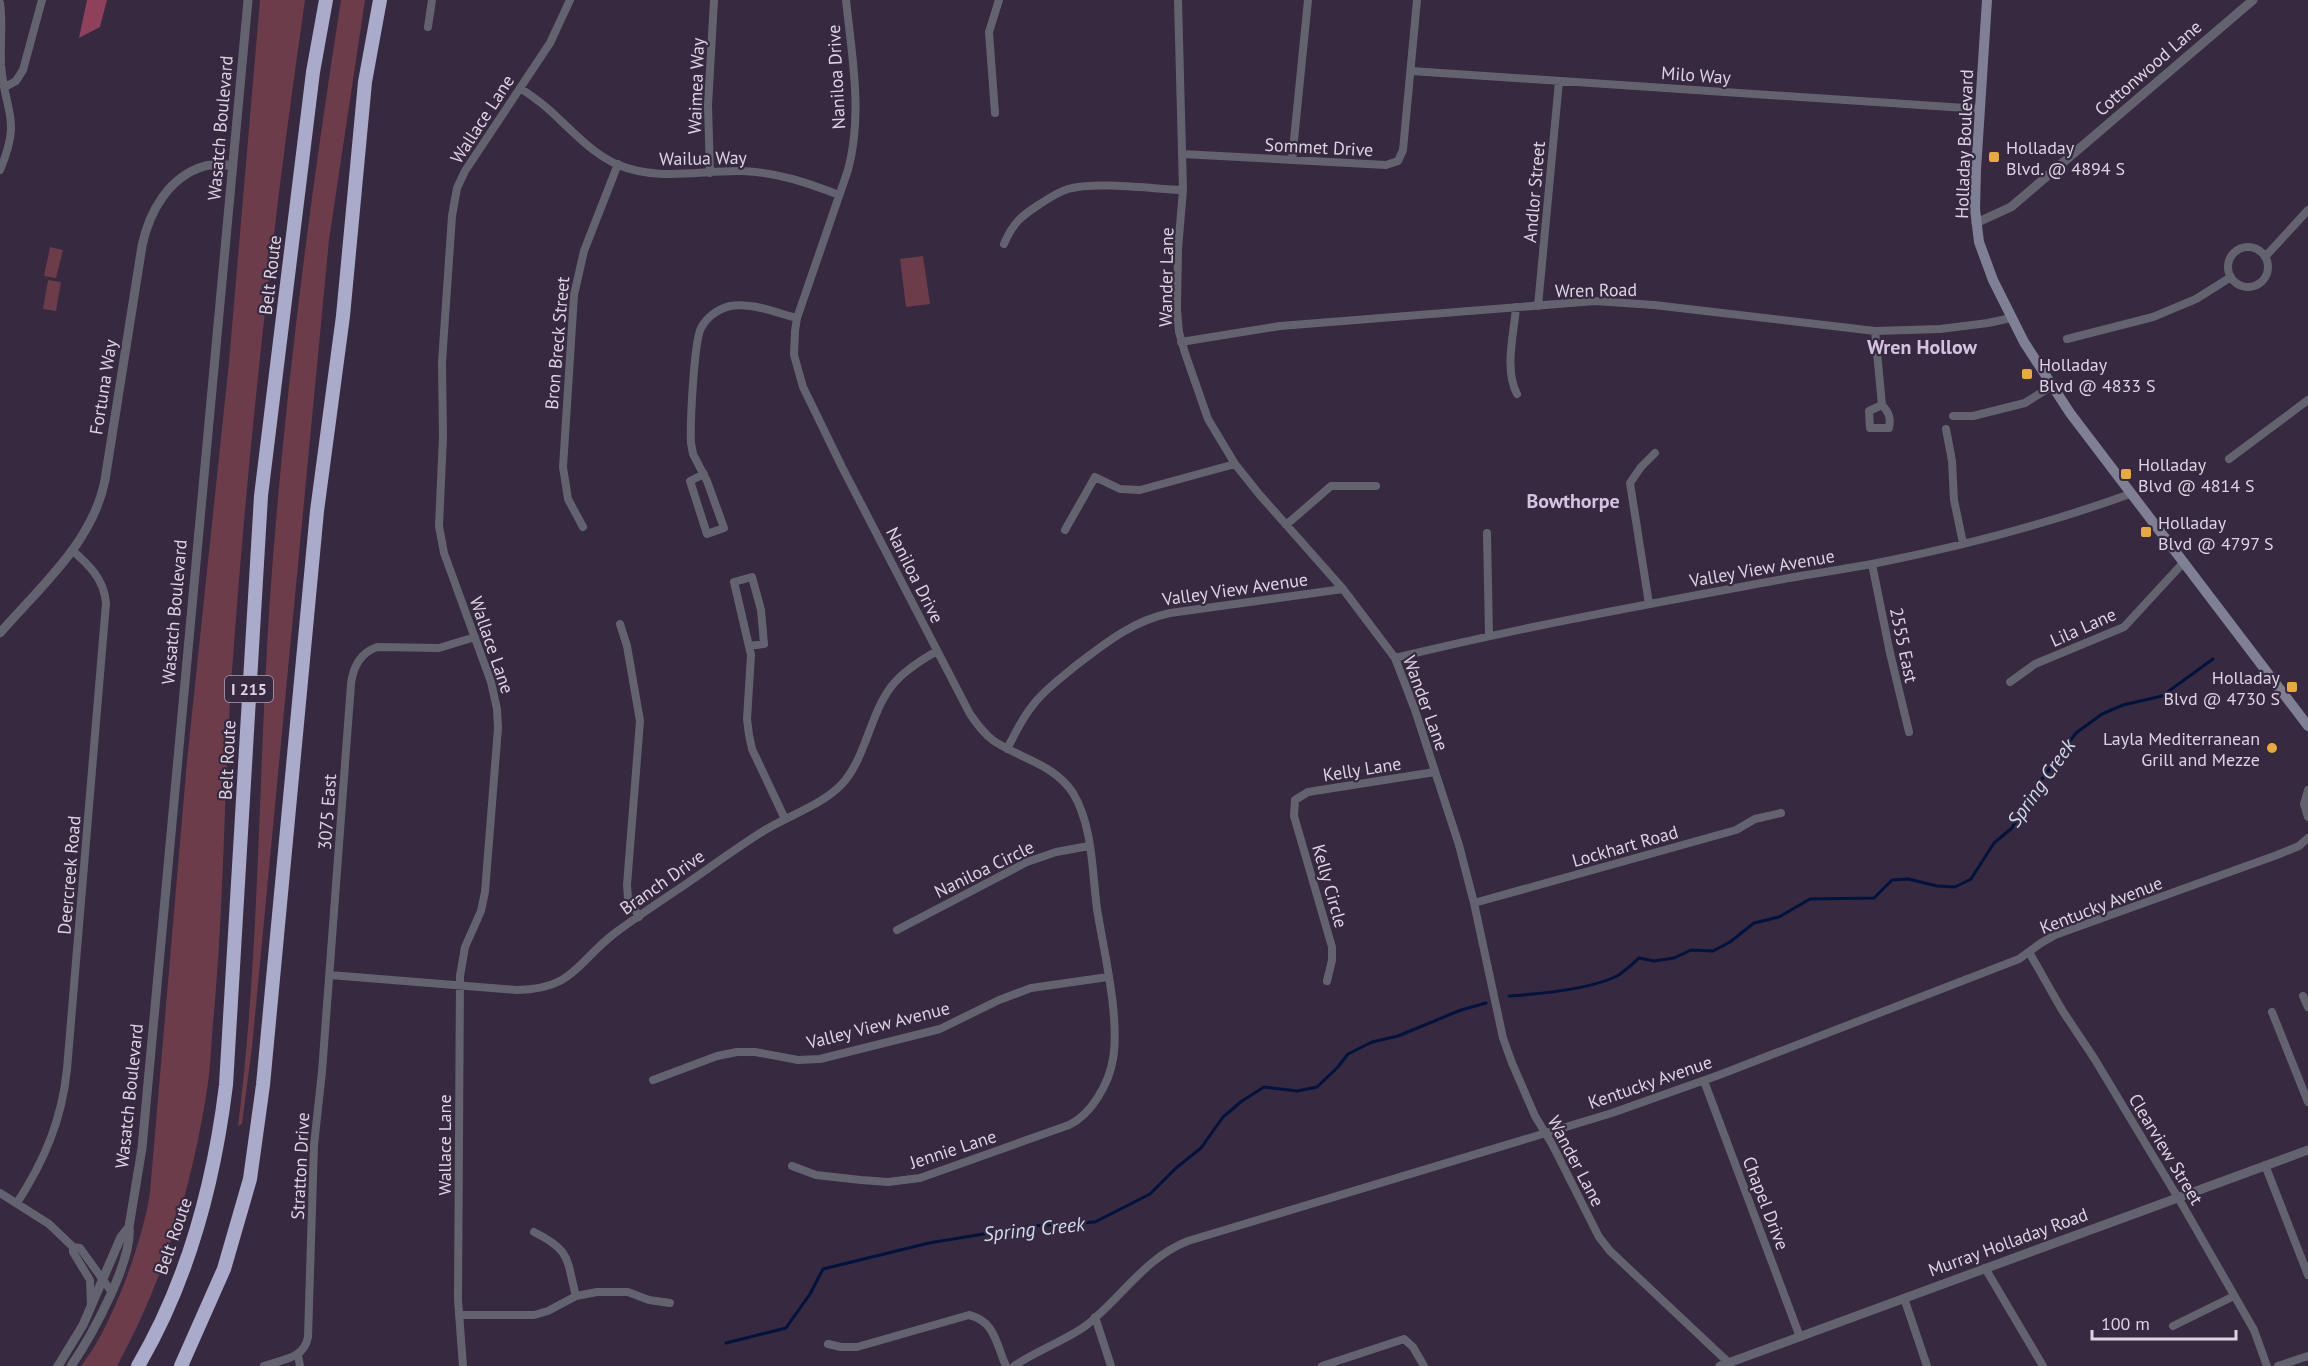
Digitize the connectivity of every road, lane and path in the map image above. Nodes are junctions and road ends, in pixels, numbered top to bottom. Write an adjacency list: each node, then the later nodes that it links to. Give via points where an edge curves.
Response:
1 (42, 0): 19 (street, via 23,70 16,81)
2 (248, 0): 26 (street, Wasatch Boulevard)
3 (326, 0): 129 (highway, Belt Route / I 215, via 313,72 261,496 220,1132 189,1255)
4 (380, 0): 110 (highway, I 215, via 365,82 343,316 317,511 263,1084 250,1179)
5 (432, 0): 16 (street)
6 (570, 0): 20 (street, Wallace Lane, via 553,38)
7 (714, 0): 28 (street, Waimea Way, via 708,105)
8 (846, 0): 30 (street, Naniloa Drive, via 856,123 851,158)
9 (999, 0): 22 (street, via 989,32)
10 (1178, 0): 23 (street, Wander Lane)
11 (1308, 0): 24 (street)
12 (1417, 0): 17 (street, Sommet Drive)
13 (1987, 0): 21 (main road, Holladay Boulevard)
14 (2253, 0): 32 (street, Cottonwood Lane, via 2011,207)
15 (0, 3): 19 (street)
16 (428, 27)
17 (1411, 71): 18 (street, Milo Way); 24 (street, Sommet Drive, via 1403,150 1398,161 1386,165)
18 (1559, 81): 21 (street, Milo Way); 36 (street, Andlor Street)
19 (5, 87): 27 (street, via 12,131)
20 (520, 88): 25 (street, Wailua Way, via 542,103 586,146); 68 (street, Wallace Lane, via 465,171 452,216 442,362 439,526 444,553)
21 (1980, 110): 32 (main road, Holladay Boulevard)
22 (995, 113)
23 (1182, 154): 24 (street, Sommet Drive); 29 (street, Wander Lane)
24 (1292, 160)
25 (618, 164): 28 (street, Wailua Way, via 660,175); 56 (street, Bron Breck Street, via 584,251 575,286 563,467 568,499)
26 (233, 165): 60 (street, Fortuna Way, via 207,166 185,175 167,190 149,221 103,488 89,526); 106 (street, Wasatch Boulevard, via 142,1148)
27 (0, 170)
28 (710, 173): 30 (street, Wailua Way, via 771,174)
29 (1183, 190): 33 (street, via 1071,188 1028,211 1014,224); 42 (street, Wander Lane, via 1177,309)
30 (839, 195): 38 (street, Naniloa Drive)
31 (2308, 210): 34 (street)
32 (1976, 222): 39 (main road, Holladay Boulevard, via 1985,261)
33 (1004, 244)
34 (2265, 257): 35 (street, via 2253,248 2238,250 2229,262); 35 (street, via 2268,272 2258,284 2243,287)
35 (2231, 277): 41 (street, via 2196,299 2153,317)
36 (1538, 306): 37 (street, Wren Road); 40 (street, Wren Road, via 1622,302)
37 (1516, 307): 42 (street, Wren Road, via 1280,326); 44 (street, via 1510,372)
38 (797, 318): 52 (street, via 741,305 721,309 706,321 697,340 690,435 693,454); 70 (street, Naniloa Drive, via 794,355 803,387)
39 (2011, 318): 40 (street, Wren Road, via 1940,329); 43 (main road, Holladay Boulevard)
40 (1875, 331): 46 (street)
41 (2067, 339)
42 (1181, 342): 51 (street, Wander Lane, via 1208,418)
43 (2052, 386): 47 (street, via 2025,403 1973,416); 54 (main road, Holladay Boulevard)
44 (1517, 394)
45 (2308, 400): 50 (street)
46 (1882, 405)
47 (1953, 416)
48 (1946, 429): 59 (street)
49 (1655, 453): 64 (street, via 1630,483)
50 (2229, 459)
51 (1235, 464): 55 (street, Wander Lane); 57 (street, via 1140,490 1120,489 1095,477)
52 (704, 474): 52 (street, via 690,480 707,534 724,528)
53 (1376, 486): 55 (street, via 1331,486)
54 (2130, 494): 59 (street, Valley View Avenue); 61 (main road, Holladay Boulevard)
55 (1286, 525): 63 (street, Wander Lane)
56 (583, 527)
57 (1065, 530)
58 (1487, 533): 67 (street)
59 (1963, 543): 62 (street, Valley View Avenue)
60 (72, 550): 66 (street, Fortuna Way); 105 (street, Deercreek Road, via 99,578 106,603 87,851 64,1098 45,1154)
61 (2183, 563): 72 (street, Lila Lane, via 2124,627 2035,664); 73 (main road, Holladay Boulevard)
62 (1872, 564): 64 (street, Valley View Avenue); 74 (street, 2555 East)
63 (1342, 589): 71 (street, Wander Lane); 75 (street, Valley View Avenue, via 1170,613 1130,627 1053,685 1033,705)
64 (1649, 604): 67 (street, Valley View Avenue)
65 (620, 624): 85 (street, via 639,713 627,885 628,898)
66 (0, 633)
67 (1489, 635): 71 (street, Valley View Avenue)
68 (475, 637): 88 (street, 3075 East, via 438,648 384,646 370,650 356,664 351,684); 91 (street, Wallace Lane, via 494,691 498,729 484,898 464,951)
69 (749, 646): 69 (street, via 734,582 752,577 761,609 764,644); 81 (street, via 749,735)
70 (937, 651): 75 (street, Naniloa Drive, via 976,723); 81 (street, Branch Drive, via 905,671 887,692 843,783)
71 (1395, 658): 76 (street, Wander Lane)
72 (2010, 682)
73 (2308, 726)
74 (1909, 732)
75 (1007, 749): 83 (street, Naniloa Drive, via 1042,764 1065,783 1082,812)
76 (1435, 772): 78 (street, Kelly Lane, via 1308,792); 84 (street, Wander Lane)
77 (2308, 790): 80 (street, via 2304,801)
78 (1295, 800): 90 (street, Kelly Circle, via 1294,816 1332,947)
79 (1781, 813): 84 (street, Lockhart Road, via 1755,819 1736,830)
80 (2308, 817)
81 (785, 819): 85 (street, Branch Drive)
82 (2308, 838): 87 (street, Kentucky Avenue, via 2277,855 2055,935)
83 (1089, 846): 86 (street, Naniloa Circle, via 1027,862); 89 (street, Naniloa Drive)
84 (1474, 903): 99 (street, Wander Lane, via 1503,1038)
85 (639, 917): 91 (street, Branch Drive, via 603,943 572,975 544,988)
86 (897, 930)
87 (2029, 952): 96 (street, Kentucky Avenue); 104 (street, Clearview Street)
88 (330, 975): 91 (street, Branch Drive); 124 (street, Stratton Drive, via 314,1145 308,1337)
89 (1108, 977): 95 (street, Valley View Avenue, via 1031,988 940,1029 820,1059 737,1052); 98 (street, Naniloa Drive, via 1114,1029 1111,1067)
90 (1327, 981)
91 (460, 985): 119 (street, Wallace Lane)
92 (2303, 996): 93 (street)
93 (2308, 1007)
94 (2272, 1012): 97 (street)
95 (653, 1080)
96 (1704, 1080): 99 (street, Kentucky Avenue); 122 (street, Chapel Drive)
97 (2308, 1102)
98 (1083, 1116): 102 (street, Jennie Lane, via 1069,1125 920,1178 861,1180 816,1175)
99 (1544, 1133): 120 (street, Kentucky Avenue, via 1175,1246 1155,1259); 126 (street, Wander Lane, via 1599,1237)
100 (2308, 1150): 101 (street, Murray Holladay Road)
101 (2265, 1165): 104 (street, Murray Holladay Road); 111 (street)
102 (792, 1166)
103 (0, 1192): 105 (street)
104 (2178, 1197): 109 (street, Murray Holladay Road); 115 (street, Clearview Street)
105 (17, 1203): 108 (street, via 56,1229)
106 (129, 1227): 112 (street, Wasatch Boulevard, via 121,1237); 113 (street, Wasatch Boulevard, via 131,1240)
107 (534, 1232): 114 (street, via 552,1241 565,1255)
108 (74, 1247): 112 (street, via 80,1248); 118 (street, via 73,1252 90,1280)
109 (1985, 1268): 116 (street, Murray Holladay Road); 141 (street)
110 (224, 1269): 130 (highway, I 215); 131 (highway)
111 (2308, 1275)
112 (104, 1281): 113 (street); 118 (street, Wasatch Boulevard)
113 (111, 1291): 128 (street, Wasatch Boulevard)
114 (576, 1296): 117 (street, via 624,1291); 119 (street, via 534,1315)
115 (2234, 1296): 121 (street); 142 (street, Clearview Street, via 2254,1330)
116 (1904, 1298): 122 (street, Murray Holladay Road); 140 (street)
117 (670, 1303)
118 (90, 1310): 127 (street, Wasatch Boulevard)
119 (459, 1315): 134 (street, Wallace Lane)
120 (1095, 1317): 136 (street, Kentucky Avenue); 137 (street)
121 (2173, 1326)
122 (1800, 1337): 126 (street, Murray Holladay Road)
123 (828, 1344): 135 (street, via 857,1347 969,1315 992,1329)
124 (298, 1354): 132 (street); 133 (street)
125 (2308, 1356): 143 (street)
126 (1725, 1364)
127 (58, 1366)
128 (71, 1366)
129 (138, 1366)
130 (182, 1366)
131 (192, 1366)
132 (264, 1366)
133 (300, 1366)
134 (464, 1366)
135 (1006, 1366)
136 (1014, 1366)
137 (1111, 1366)
138 (1322, 1366): 139 (street, via 1404,1339)
139 (1424, 1366)
140 (1926, 1366)
141 (2043, 1366)
142 (2267, 1366)
143 (2278, 1366)

